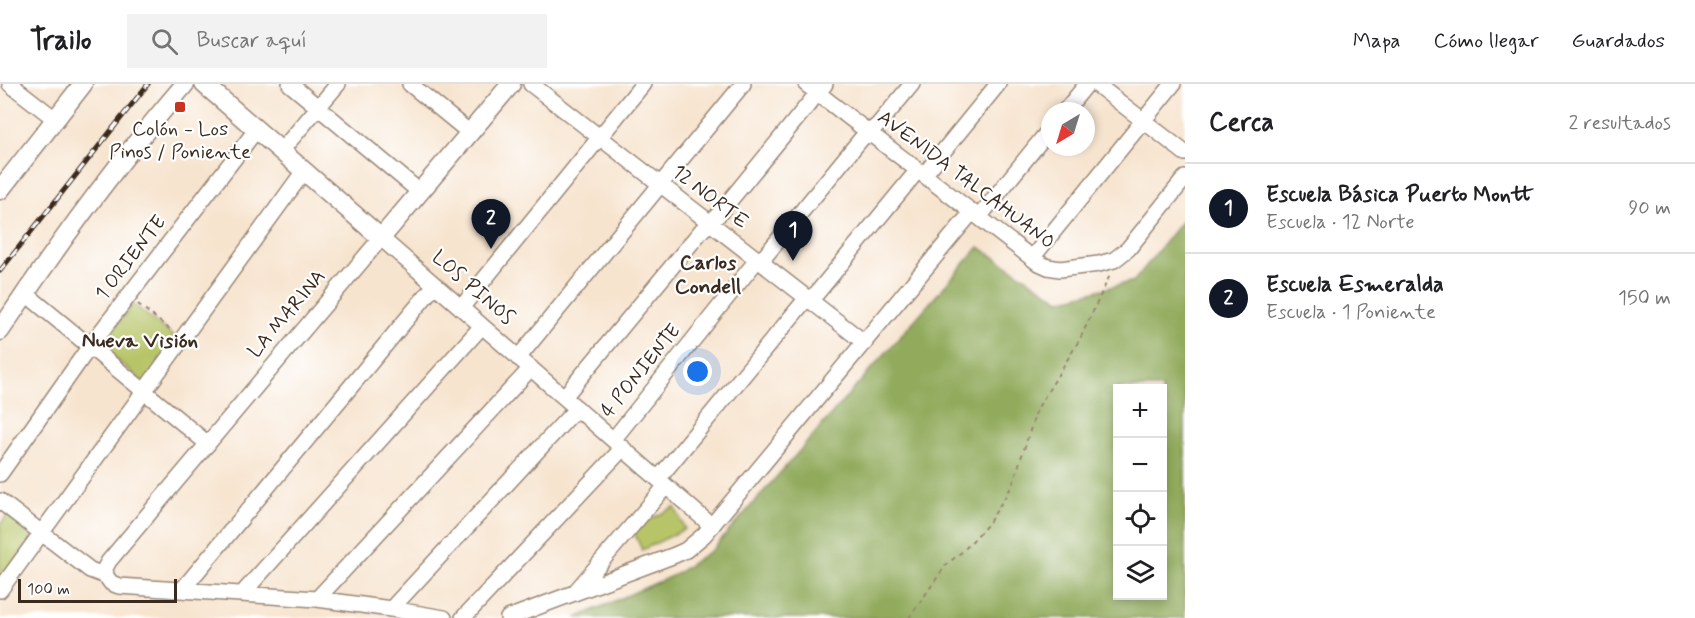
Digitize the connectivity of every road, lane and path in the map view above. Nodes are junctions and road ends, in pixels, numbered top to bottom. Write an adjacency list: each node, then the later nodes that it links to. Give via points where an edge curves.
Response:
1 (10, 84): 20 (street)
2 (83, 84): 20 (main road)
3 (185, 84): 42 (main road, via 98,191)
4 (204, 84): 22 (main road, LOS PINOS)
5 (290, 84): 19 (street)
6 (338, 84): 19 (street)
7 (410, 84): 23 (street)
8 (511, 84): 23 (main road, LA MARINA)
9 (531, 84): 25 (street, 12 NORTE)
10 (644, 84): 25 (street)
11 (743, 84): 32 (street)
12 (912, 84): 24 (street, 4 PONIENTE)
13 (998, 84): 30 (street)
14 (1087, 84): 18 (street)
15 (1096, 84): 21 (street)
16 (1173, 84): 21 (street)
17 (816, 87): 24 (street, AVENIDA TALCAHUANO); 36 (street)
18 (1072, 102)
19 (318, 108): 27 (street); 34 (street)
20 (56, 119): 33 (main road)
21 (1143, 121): 28 (street); 39 (street)
22 (256, 130): 27 (main road, LOS PINOS); 43 (street, 1 ORIENTE)
23 (470, 133): 34 (main road, LA MARINA)
24 (869, 133): 30 (street, AVENIDA TALCAHUANO); 40 (street, 4 PONIENTE)
25 (600, 138): 32 (street, 12 NORTE); 45 (street)
26 (1041, 139): 35 (street)
27 (281, 151): 29 (main road, LOS PINOS)
28 (1185, 153)
29 (304, 171): 37 (main road, LOS PINOS); 48 (street)
30 (921, 173): 35 (street, AVENIDA TALCAHUANO); 44 (street)
31 (1185, 178): 38 (street)
32 (660, 184): 36 (street, 12 NORTE); 51 (street)
33 (0, 190)
34 (420, 192): 37 (main road, LA MARINA)
35 (975, 215): 39 (street, AVENIDA TALCAHUANO); 49 (street)
36 (710, 223): 40 (street, 12 NORTE); 54 (street)
37 (381, 238): 41 (street, LOS PINOS); 56 (street, LA MARINA)
38 (1119, 257): 39 (street, AVENIDA TALCAHUANO, via 1060,269); 73 (path, via 1080,339 1037,410 1012,486 988,524 946,565)
39 (1032, 258)
40 (759, 261): 44 (street, 12 NORTE); 57 (street, 4 PONIENTE)
41 (435, 285): 45 (street, LOS PINOS); 65 (street)
42 (25, 293): 47 (main road); 50 (street)
43 (128, 296): 48 (path); 50 (street, 1 ORIENTE)
44 (809, 299): 49 (street, 12 NORTE); 59 (street)
45 (461, 308): 46 (street, LOS PINOS)
46 (482, 326): 51 (street, LOS PINOS); 66 (street)
47 (0, 331)
48 (182, 340): 53 (street)
49 (865, 343): 61 (street)
50 (90, 346): 53 (street); 58 (street, 1 ORIENTE)
51 (518, 358): 52 (street, LOS PINOS)
52 (531, 368): 54 (street, LOS PINOS); 68 (street)
53 (144, 392): 56 (street); 62 (street)
54 (564, 397): 55 (street, LOS PINOS)
55 (577, 408): 57 (street, LOS PINOS); 69 (street, 4 PONIENTE)
56 (208, 444): 63 (street, LA MARINA, via 109,561)
57 (618, 444): 59 (street, LOS PINOS); 71 (street, 4 PONIENTE)
58 (0, 474)
59 (662, 483): 61 (street, LOS PINOS); 67 (street)
60 (0, 501): 62 (street)
61 (712, 526): 67 (street, via 675,555)
62 (41, 533): 63 (street, via 90,570); 64 (street)
63 (106, 576): 65 (street, via 119,586)
64 (0, 590)
65 (182, 590): 66 (street)
66 (242, 594): 68 (street)
67 (574, 594): 72 (street)
68 (317, 599): 69 (street)
69 (391, 609): 70 (street)
70 (444, 618)
71 (463, 618)
72 (508, 618)
73 (909, 618)

